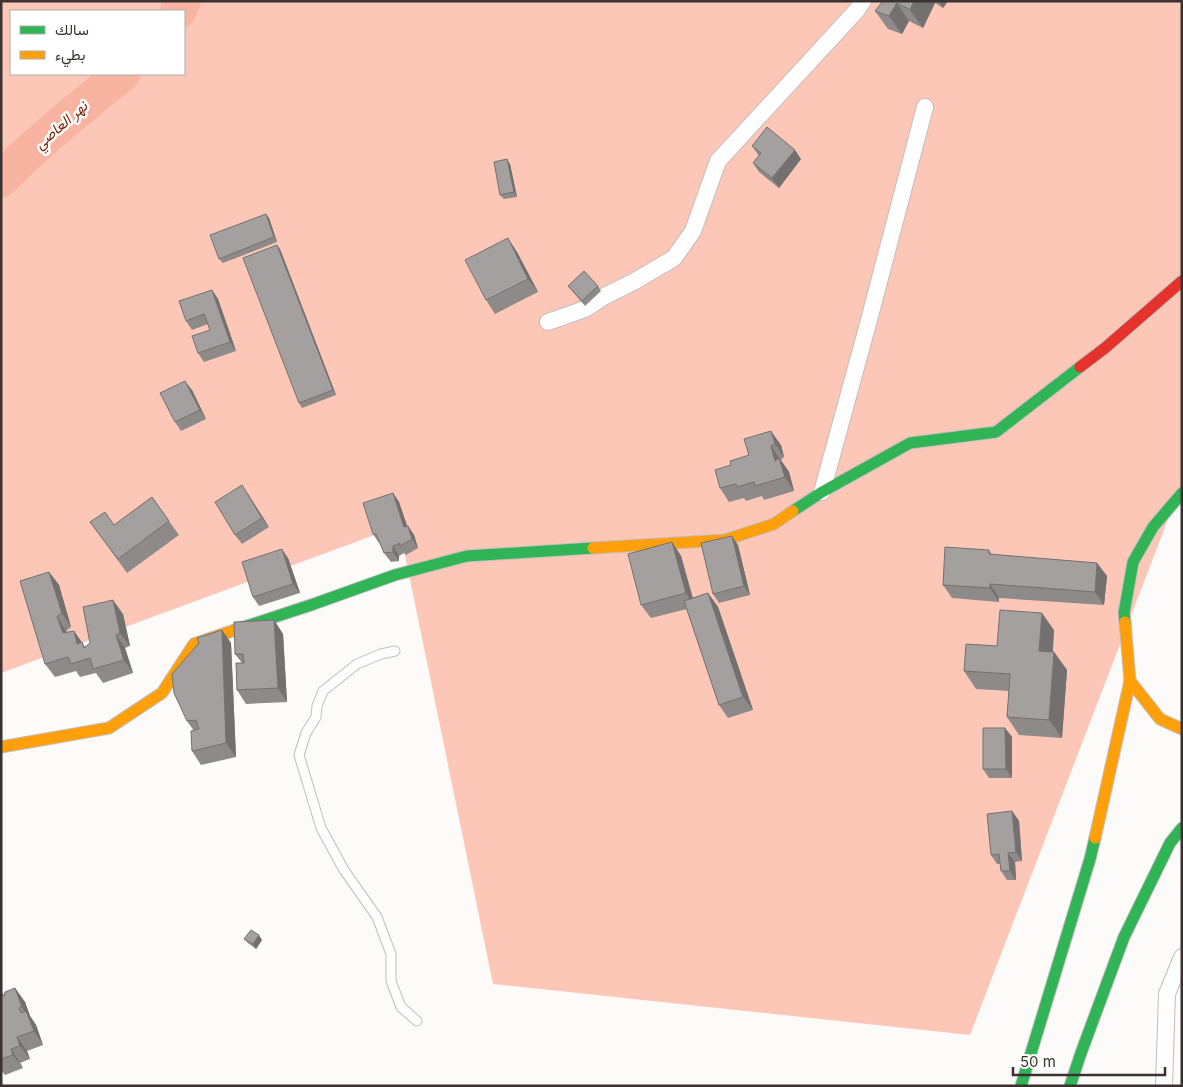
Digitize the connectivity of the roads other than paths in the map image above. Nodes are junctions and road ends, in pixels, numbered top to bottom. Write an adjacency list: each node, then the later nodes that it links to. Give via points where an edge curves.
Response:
1 (863, 1): 4 (street, via 718,161 693,231 674,258 585,309)
2 (925, 107): 5 (street)
3 (1182, 281): 5 (main road, via 1105,348 996,432 910,443)
4 (548, 322)
5 (822, 492): 10 (main road, via 774,524 725,540 467,556 395,575 194,644 162,693 109,728)
6 (1182, 493): 8 (main road, via 1153,527 1134,562 1124,612)
7 (395, 650): 13 (lane, via 357,664 323,691 316,717 306,733 299,755 321,828 344,870 377,917 391,954 391,981 401,1007)
8 (1130, 681): 9 (main road, via 1160,719); 14 (main road, via 1090,859)
9 (1182, 729)
10 (1, 747)
11 (1182, 828): 15 (main road, via 1170,843 1124,937)
12 (1182, 957): 16 (street, via 1167,994)
13 (417, 1021)
14 (1020, 1086)
15 (1070, 1086)
16 (1164, 1086)

